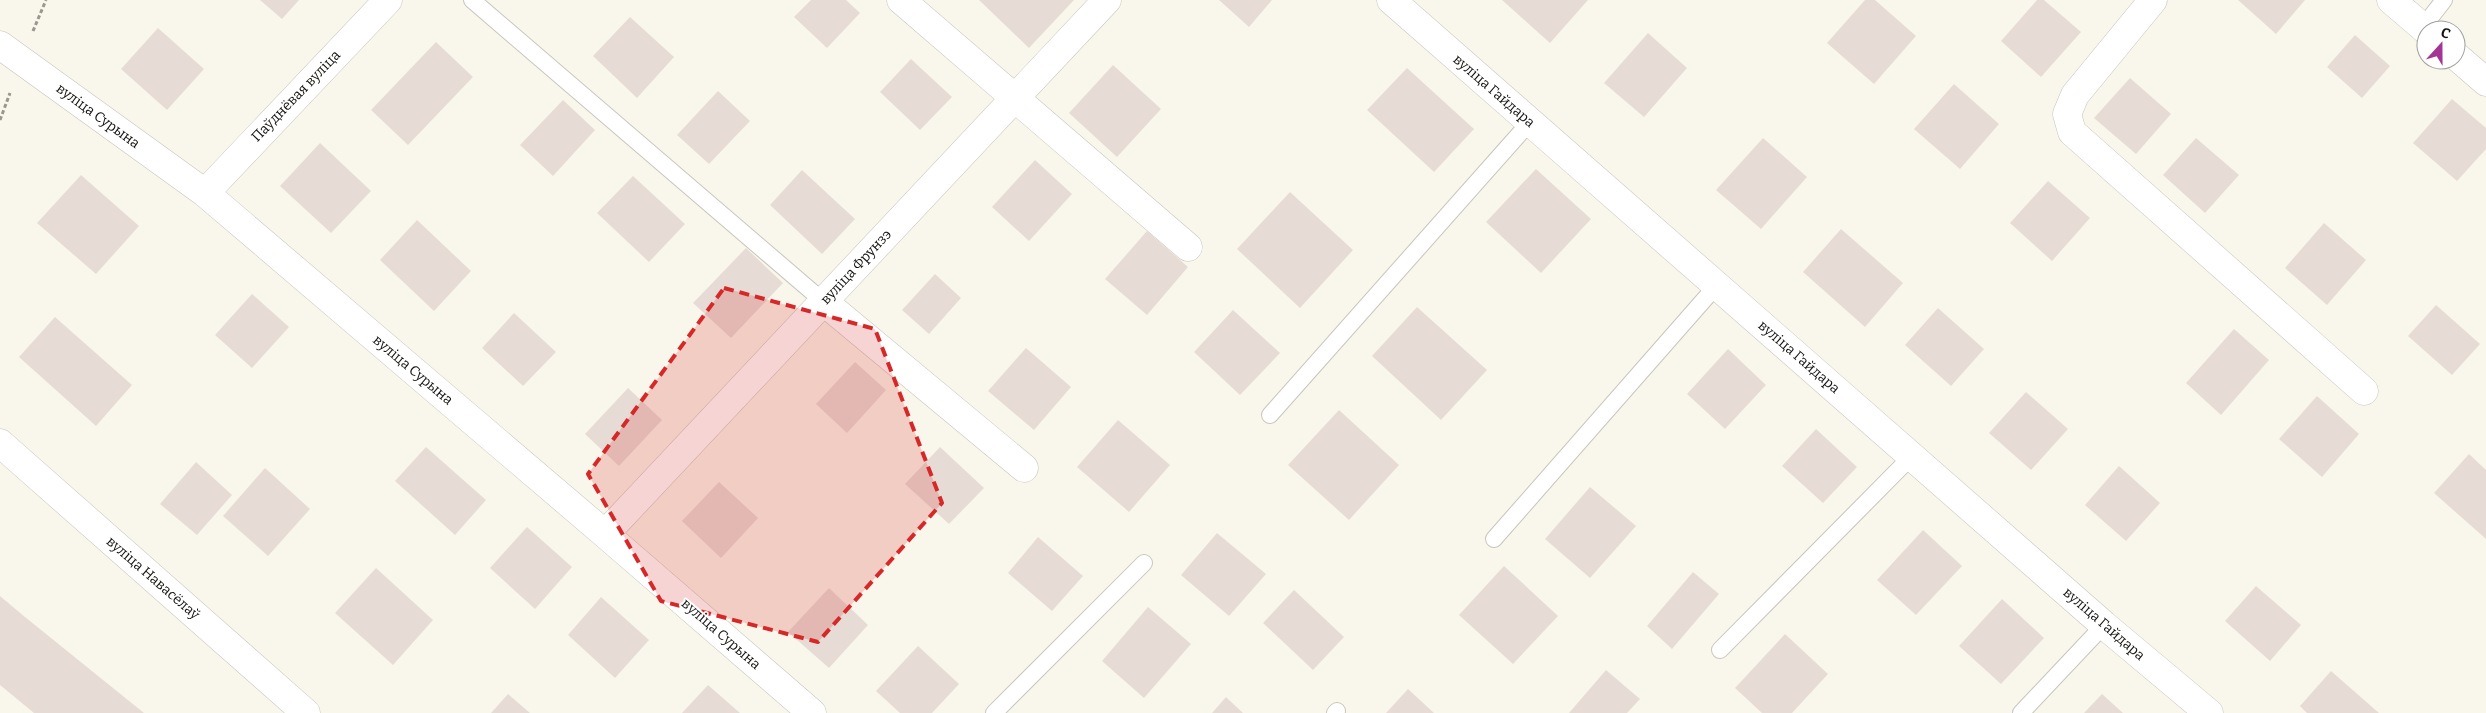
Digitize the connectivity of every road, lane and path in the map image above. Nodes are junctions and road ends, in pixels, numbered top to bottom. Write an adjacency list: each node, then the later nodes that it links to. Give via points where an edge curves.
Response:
1 (388, 0): 16 (street, Паўднёвая вуліца)
2 (472, 0): 19 (lane)
3 (901, 0): 14 (street)
4 (1107, 0): 14 (street, вуліца Фрунзэ)
5 (1391, 0): 15 (street, вуліца Гайдара)
6 (2153, 0): 20 (street, via 2075,95 2067,114 2072,132)
7 (2391, 0): 10 (street)
8 (2444, 0): 9 (lane)
9 (2430, 20)
10 (2416, 22)
11 (0, 45): 16 (street, вуліца Сурына)
12 (2466, 65): 13 (street)
13 (2486, 82)
14 (1015, 98): 17 (street); 19 (street, вуліца Фрунзэ)
15 (1530, 122): 18 (street, вуліца Гайдара); 21 (lane)
16 (204, 193): 25 (street, вуліца Сурына)
17 (1188, 246)
18 (1718, 286): 23 (street, вуліца Гайдара); 26 (lane)
19 (824, 302): 24 (street); 25 (street, вуліца Фрунзэ)
20 (2364, 391)
21 (1270, 415)
22 (0, 443): 30 (street, вуліца Навасёлаў)
23 (1912, 456): 28 (street, вуліца Гайдара); 29 (lane)
24 (1024, 468)
25 (605, 534): 31 (street, вуліца Сурына)
26 (1494, 539)
27 (1144, 563): 32 (lane)
28 (2104, 624): 33 (lane); 34 (street, вуліца Гайдара)
29 (1720, 650)
30 (306, 713)
31 (812, 713)
32 (994, 713)
33 (2021, 713)
34 (2209, 713)

